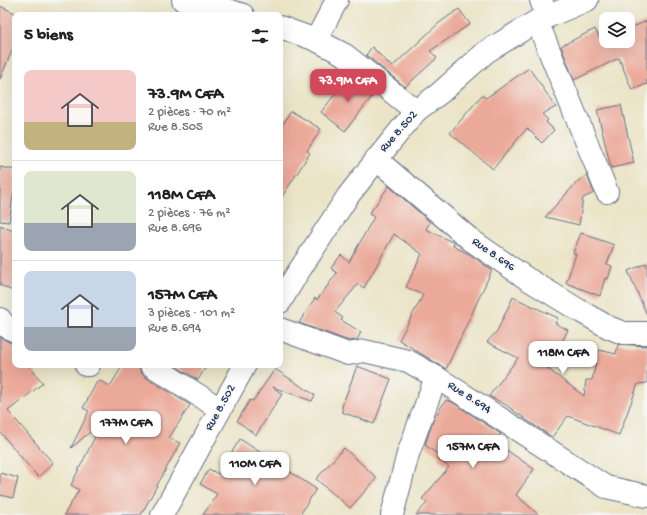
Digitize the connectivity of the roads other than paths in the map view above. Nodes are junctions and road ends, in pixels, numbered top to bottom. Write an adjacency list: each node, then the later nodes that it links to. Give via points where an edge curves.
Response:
1 (183, 0): 4 (street)
2 (337, 0): 7 (street)
3 (587, 0): 5 (street, Rue 8.502)
4 (234, 12)
5 (542, 13): 8 (street, Rue 8.502, via 486,52); 10 (street)
6 (283, 28): 7 (street)
7 (316, 40): 8 (street, via 345,55)
8 (416, 111): 9 (street, Rue 8.502)
9 (376, 159): 11 (street, Rue 8.502, via 326,228); 15 (street, Rue 8.696, via 471,240 501,261 608,326 623,333)
10 (607, 192)
11 (283, 297)
12 (0, 319): 13 (street)
13 (12, 330)
14 (283, 330): 18 (street, Rue 8.694, via 348,354 364,351 408,360)
15 (647, 333)
16 (156, 368): 19 (street)
17 (243, 368): 19 (street, Rue 8.502)
18 (436, 377): 20 (street, Rue 8.694, via 606,487); 22 (street, via 408,454)
19 (220, 409): 21 (street, Rue 8.502)
20 (647, 496)
21 (162, 515)
22 (392, 515)

